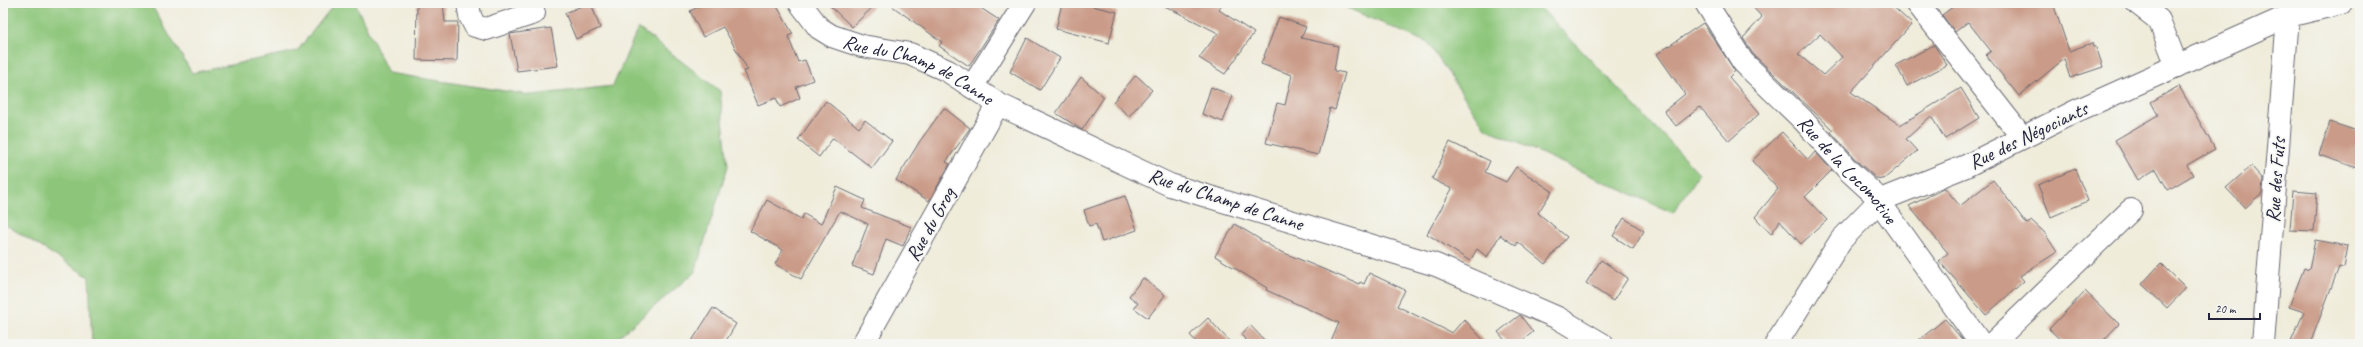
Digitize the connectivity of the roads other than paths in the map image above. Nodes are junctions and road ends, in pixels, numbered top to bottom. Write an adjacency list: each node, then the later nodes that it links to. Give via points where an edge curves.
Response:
1 (468, 3): 8 (street, via 475,26 486,29)
2 (800, 3): 11 (street, Rue du Champ de Canne, via 819,28 832,36 862,46 910,54 948,71)
3 (1025, 3): 11 (street)
4 (1706, 3): 14 (street, Rue de la Locomotive, via 1743,62 1803,120)
5 (1917, 3): 13 (street)
6 (2137, 3): 10 (street, via 2158,20)
7 (2341, 3): 9 (street, Rue des Négociants)
8 (534, 13)
9 (2288, 16): 10 (street, Rue des Négociants); 21 (street, Rue des Futs)
10 (2178, 66): 13 (street, Rue des Négociants)
11 (972, 87): 12 (street, Rue du Champ de Canne)
12 (998, 104): 16 (street, Rue du Grog); 17 (street, Rue du Champ de Canne, via 1170,185 1436,265 1558,318)
13 (2022, 137): 14 (street, Rue des Négociants, via 1966,166)
14 (1880, 202): 18 (street, Rue des Négociants, via 1841,240); 19 (street, Rue de la Locomotive)
15 (2131, 210): 20 (street)
16 (863, 344)
17 (1602, 344)
18 (1776, 344)
19 (1981, 344)
20 (1992, 344)
21 (2263, 344)

